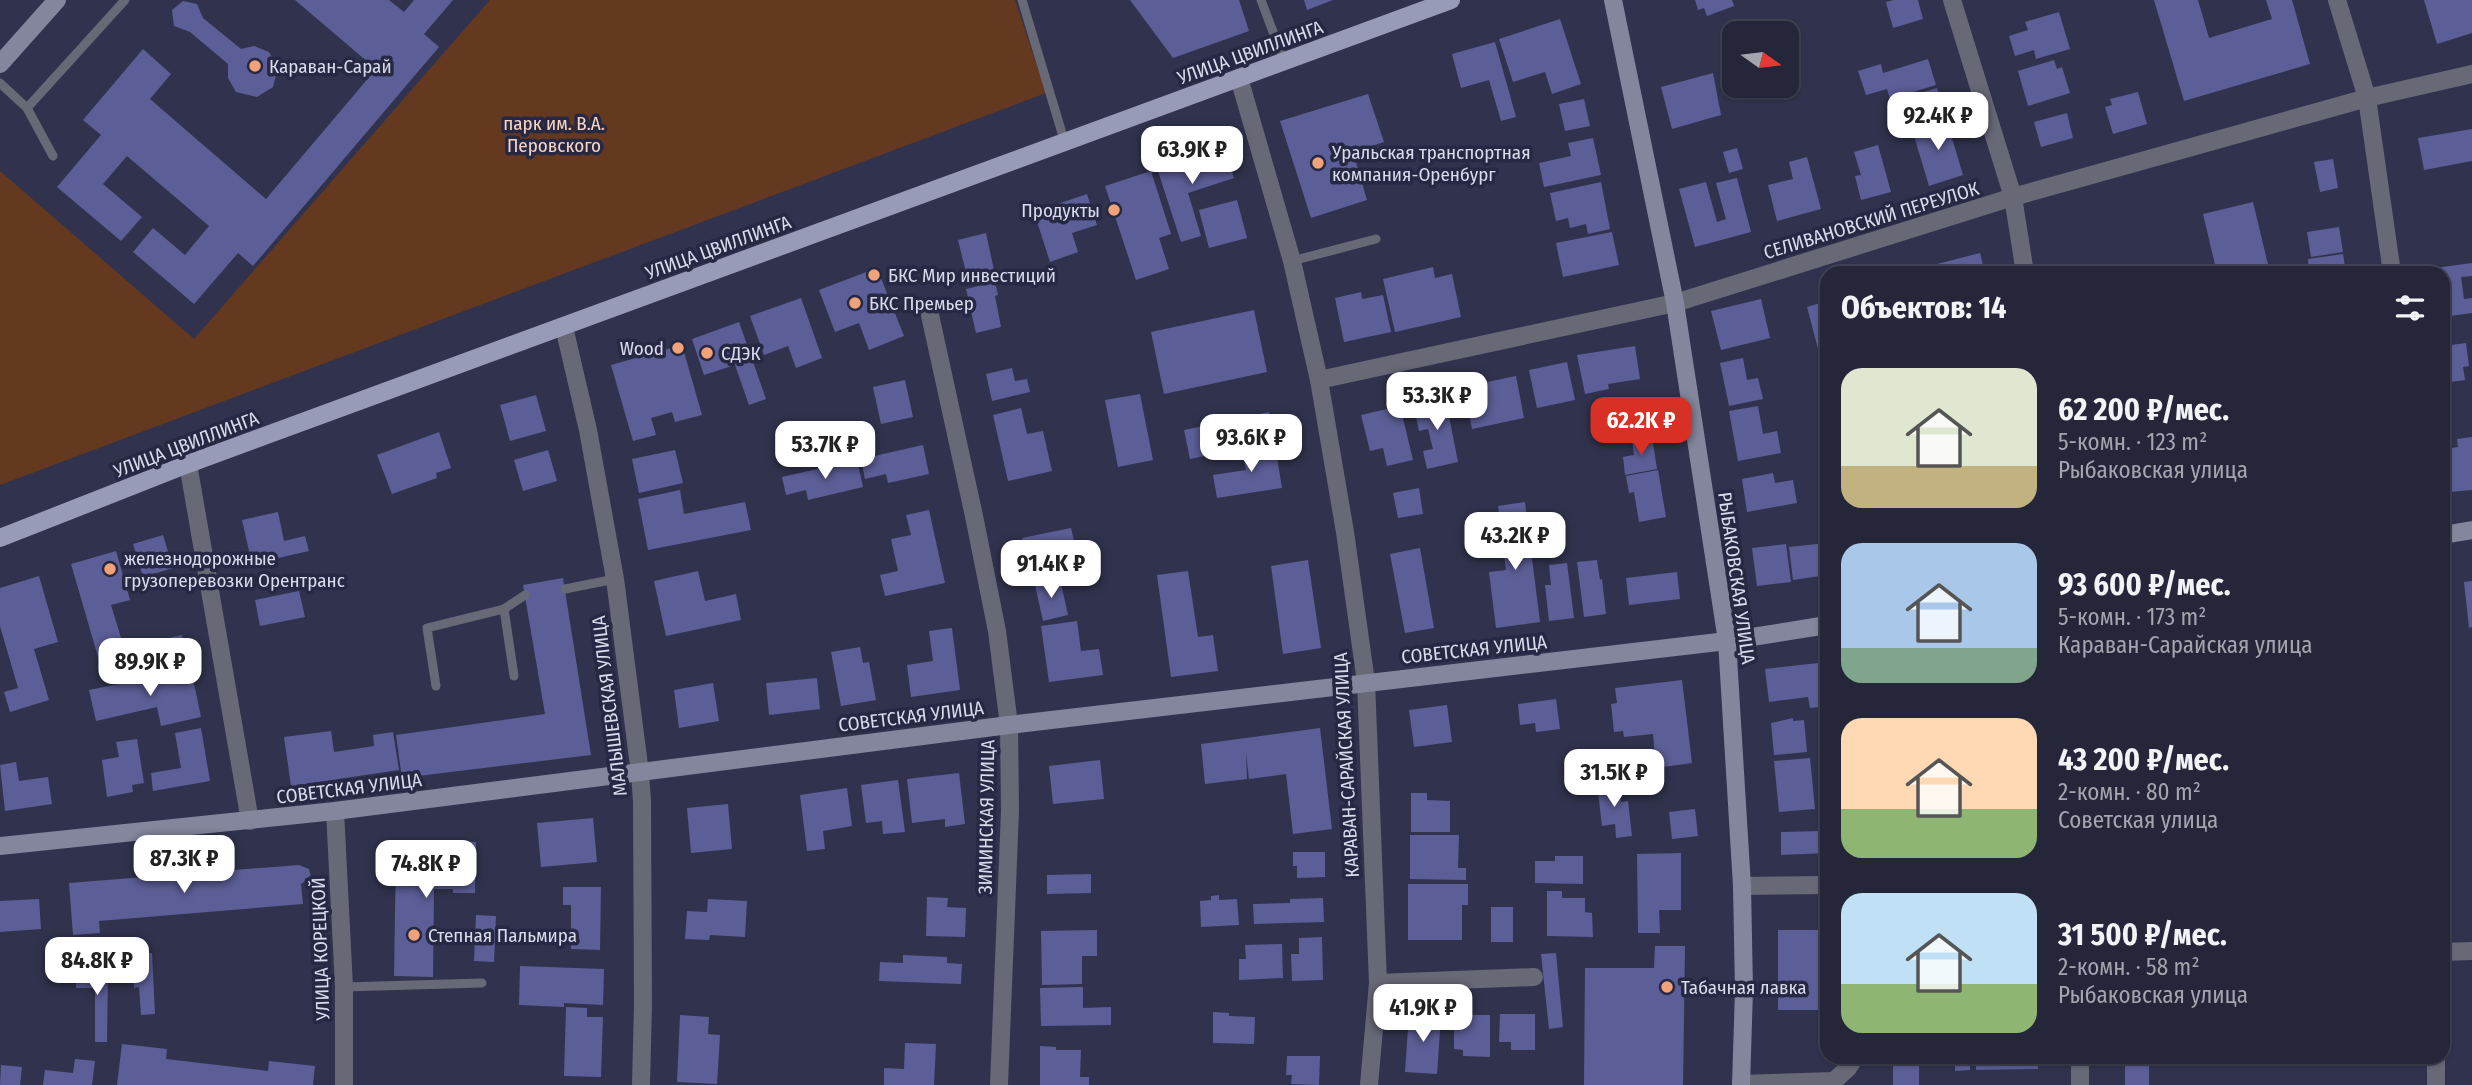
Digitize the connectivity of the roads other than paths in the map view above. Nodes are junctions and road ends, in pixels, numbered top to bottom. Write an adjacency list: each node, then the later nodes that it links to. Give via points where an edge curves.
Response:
1 (57, 0): 10 (street)
2 (125, 0): 15 (lane)
3 (1022, 0): 16 (lane)
4 (1261, 0): 9 (lane)
5 (1451, 0): 9 (main road, УЛИЦА ЦВИЛЛИНГА)
6 (1613, 0): 23 (street, РЫБАКОВСКАЯ УЛИЦА)
7 (1952, 0): 18 (street)
8 (2337, 0): 14 (street)
9 (1284, 61): 12 (main road, УЛИЦА ЦВИЛЛИНГА)
10 (0, 64)
11 (2472, 74): 14 (street, СЕЛИВАНОВСКИЙ ПЕРЕУЛОК)
12 (1239, 78): 16 (main road, УЛИЦА ЦВИЛЛИНГА); 20 (street, КАРАВАН-САРАЙСКАЯ УЛИЦА)
13 (0, 83): 15 (lane)
14 (2367, 97): 18 (street, СЕЛИВАНОВСКИЙ ПЕРЕУЛОК); 22 (street)
15 (27, 108): 17 (lane)
16 (1065, 143): 25 (main road, УЛИЦА ЦВИЛЛИНГА)
17 (53, 156)
18 (2013, 197): 21 (street); 23 (street, СЕЛИВАНОВСКИЙ ПЕРЕУЛОК)
19 (1376, 239): 20 (lane)
20 (1292, 261): 26 (street, КАРАВАН-САРАЙСКАЯ УЛИЦА)
21 (2024, 266)
22 (2391, 266)
23 (1675, 303): 26 (street, СЕЛИВАНОВСКИЙ ПЕРЕУЛОК); 36 (street, РЫБАКОВСКАЯ УЛИЦА)
24 (928, 306): 40 (street, ЗИМИНСКАЯ УЛИЦА, via 997,631)
25 (564, 327): 27 (main road, УЛИЦА ЦВИЛЛИНГА); 31 (street, МАЛЫШЕВСКАЯ УЛИЦА)
26 (1319, 380): 38 (street, КАРАВАН-САРАЙСКАЯ УЛИЦА)
27 (188, 464): 30 (main road, УЛИЦА ЦВИЛЛИНГА); 43 (street)
28 (2472, 530): 29 (street)
29 (2450, 534)
30 (0, 538)
31 (615, 579): 32 (lane); 41 (street, МАЛЫШЕВСКАЯ УЛИЦА)
32 (565, 589)
33 (525, 595): 34 (lane)
34 (504, 609): 37 (lane); 39 (lane, via 427,628)
35 (1820, 626): 36 (street, СОВЕТСКАЯ УЛИЦА)
36 (1727, 641): 38 (street, СОВЕТСКАЯ УЛИЦА); 46 (street, РЫБАКОВСКАЯ УЛИЦА)
37 (514, 676)
38 (1366, 682): 40 (street, СОВЕТСКАЯ УЛИЦА); 50 (street, КАРАВАН-САРАЙСКАЯ УЛИЦА)
39 (436, 686)
40 (1009, 725): 41 (street, СОВЕТСКАЯ УЛИЦА); 59 (street, ЗИМИНСКАЯ УЛИЦА)
41 (640, 773): 42 (street, СОВЕТСКАЯ УЛИЦА); 58 (street, МАЛЫШЕВСКАЯ УЛИЦА)
42 (335, 811): 43 (street, СОВЕТСКАЯ УЛИЦА); 52 (street, УЛИЦА КОРЕЦКОЙ)
43 (250, 821): 44 (street, СОВЕТСКАЯ УЛИЦА)
44 (0, 846)
45 (1820, 885): 46 (street)
46 (1742, 887): 56 (street, РЫБАКОВСКАЯ УЛИЦА)
47 (2450, 951): 48 (street)
48 (2472, 951)
49 (1534, 977): 50 (street)
50 (1378, 983): 60 (street, КАРАВАН-САРАЙСКАЯ УЛИЦА)
51 (482, 984): 52 (lane)
52 (344, 987): 57 (street, УЛИЦА КОРЕЦКОЙ)
53 (1851, 1064): 56 (street, via 1834,1081)
54 (2080, 1064): 61 (street)
55 (2436, 1064): 62 (street)
56 (1741, 1084)
57 (344, 1085)
58 (640, 1085)
59 (999, 1085)
60 (1369, 1085)
61 (2080, 1085)
62 (2436, 1085)

